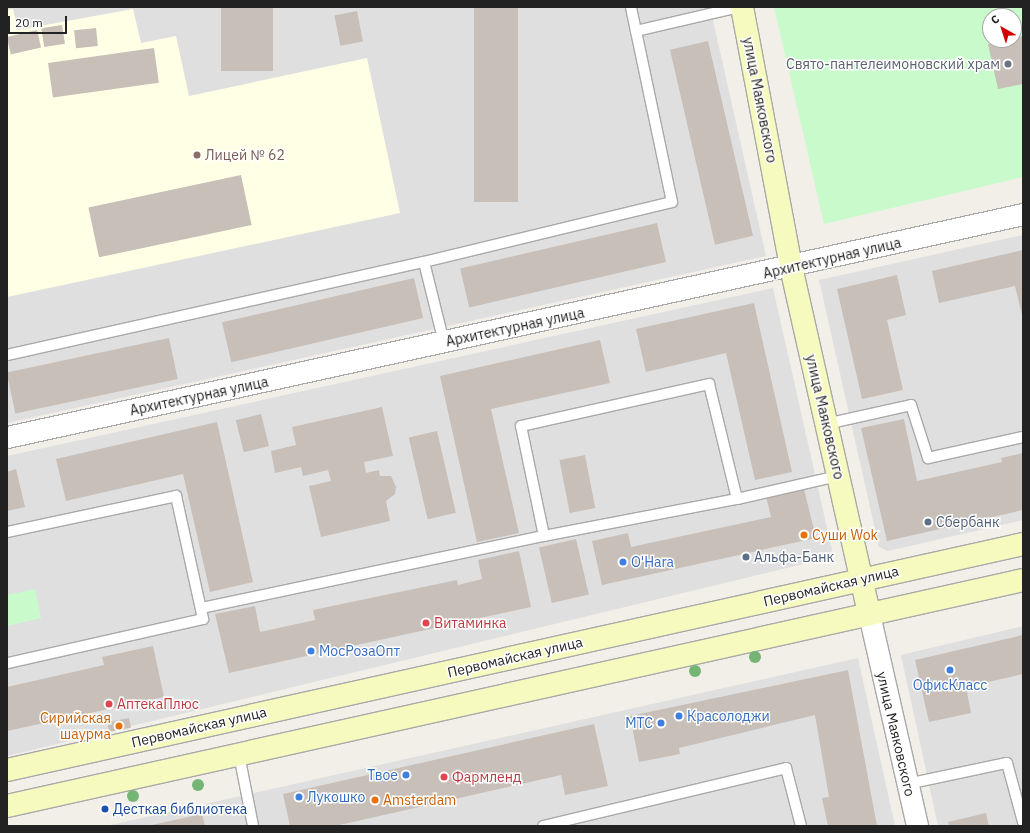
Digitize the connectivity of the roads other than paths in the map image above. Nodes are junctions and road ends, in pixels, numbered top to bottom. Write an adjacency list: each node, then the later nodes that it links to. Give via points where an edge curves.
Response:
1 (631, 7): 3 (lane)
2 (741, 7): 3 (lane); 6 (main road, улица Маяковского)
3 (636, 30): 5 (lane, via 672,202)
4 (1023, 214): 6 (street, Архитектурная улица)
5 (424, 262): 7 (lane); 8 (lane)
6 (792, 267): 7 (street, Архитектурная улица); 9 (main road, улица Маяковского)
7 (444, 343): 10 (street, Архитектурная улица)
8 (7, 355)
9 (826, 424): 11 (lane, via 911,405 928,458); 12 (main road, улица Маяковского)
10 (7, 437)
11 (1023, 437)
12 (838, 476): 13 (lane); 17 (main road, улица Маяковского)
13 (737, 499): 15 (lane); 15 (lane, via 709,384 521,426)
14 (7, 532): 19 (lane, via 176,496)
15 (544, 536): 19 (lane)
16 (1023, 544): 17 (main road, Первомайская улица)
17 (862, 579): 20 (main road, улица Маяковского); 23 (main road, Первомайская улица)
18 (1023, 580): 20 (main road)
19 (200, 608): 21 (lane, via 203,619)
20 (869, 614): 22 (main road); 24 (street, улица Маяковского)
21 (7, 663)
22 (239, 755): 25 (main road); 27 (lane)
23 (7, 770)
24 (907, 784): 26 (lane, via 1007,763); 30 (street, улица Маяковского)
25 (7, 806)
26 (1023, 822)
27 (253, 826)
28 (543, 826): 29 (lane, via 786,768)
29 (801, 826)
30 (917, 826)

